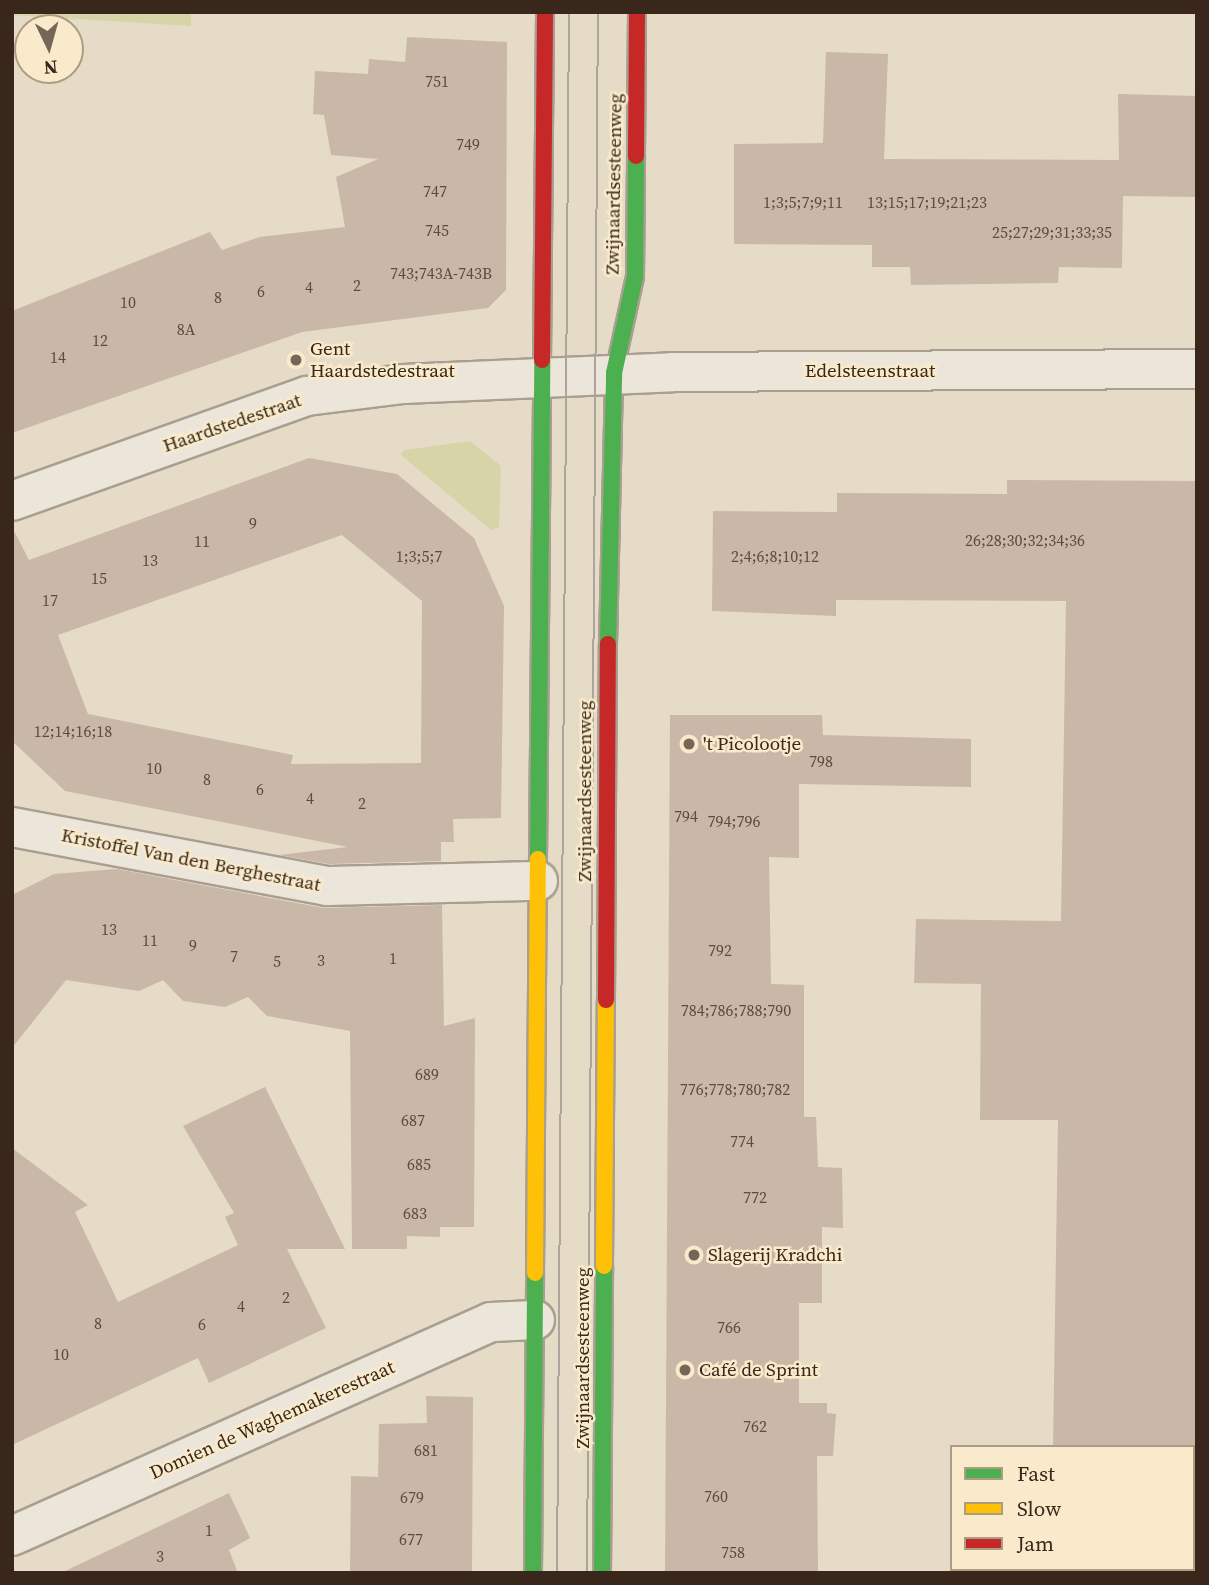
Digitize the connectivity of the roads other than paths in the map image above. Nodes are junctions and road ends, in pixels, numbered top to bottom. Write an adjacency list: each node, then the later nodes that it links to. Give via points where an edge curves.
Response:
1 (545, 12): 5 (street)
2 (637, 12): 4 (street, Zwijnaardsesteenweg, via 635,277)
3 (1197, 369): 4 (street, Edelsteenstraat)
4 (614, 373): 5 (street, Edelsteenstraat); 12 (street, Zwijnaardsesteenweg)
5 (544, 377): 6 (street, Haardstedestraat, via 307,397); 8 (street)
6 (12, 502)
7 (12, 827): 8 (street, Kristoffel Van den Berghestraat, via 327,886)
8 (538, 881): 9 (street)
9 (535, 1320): 10 (street, Domien de Waghemakerestraat, via 491,1322); 11 (street)
10 (12, 1536)
11 (533, 1573)
12 (602, 1573)

